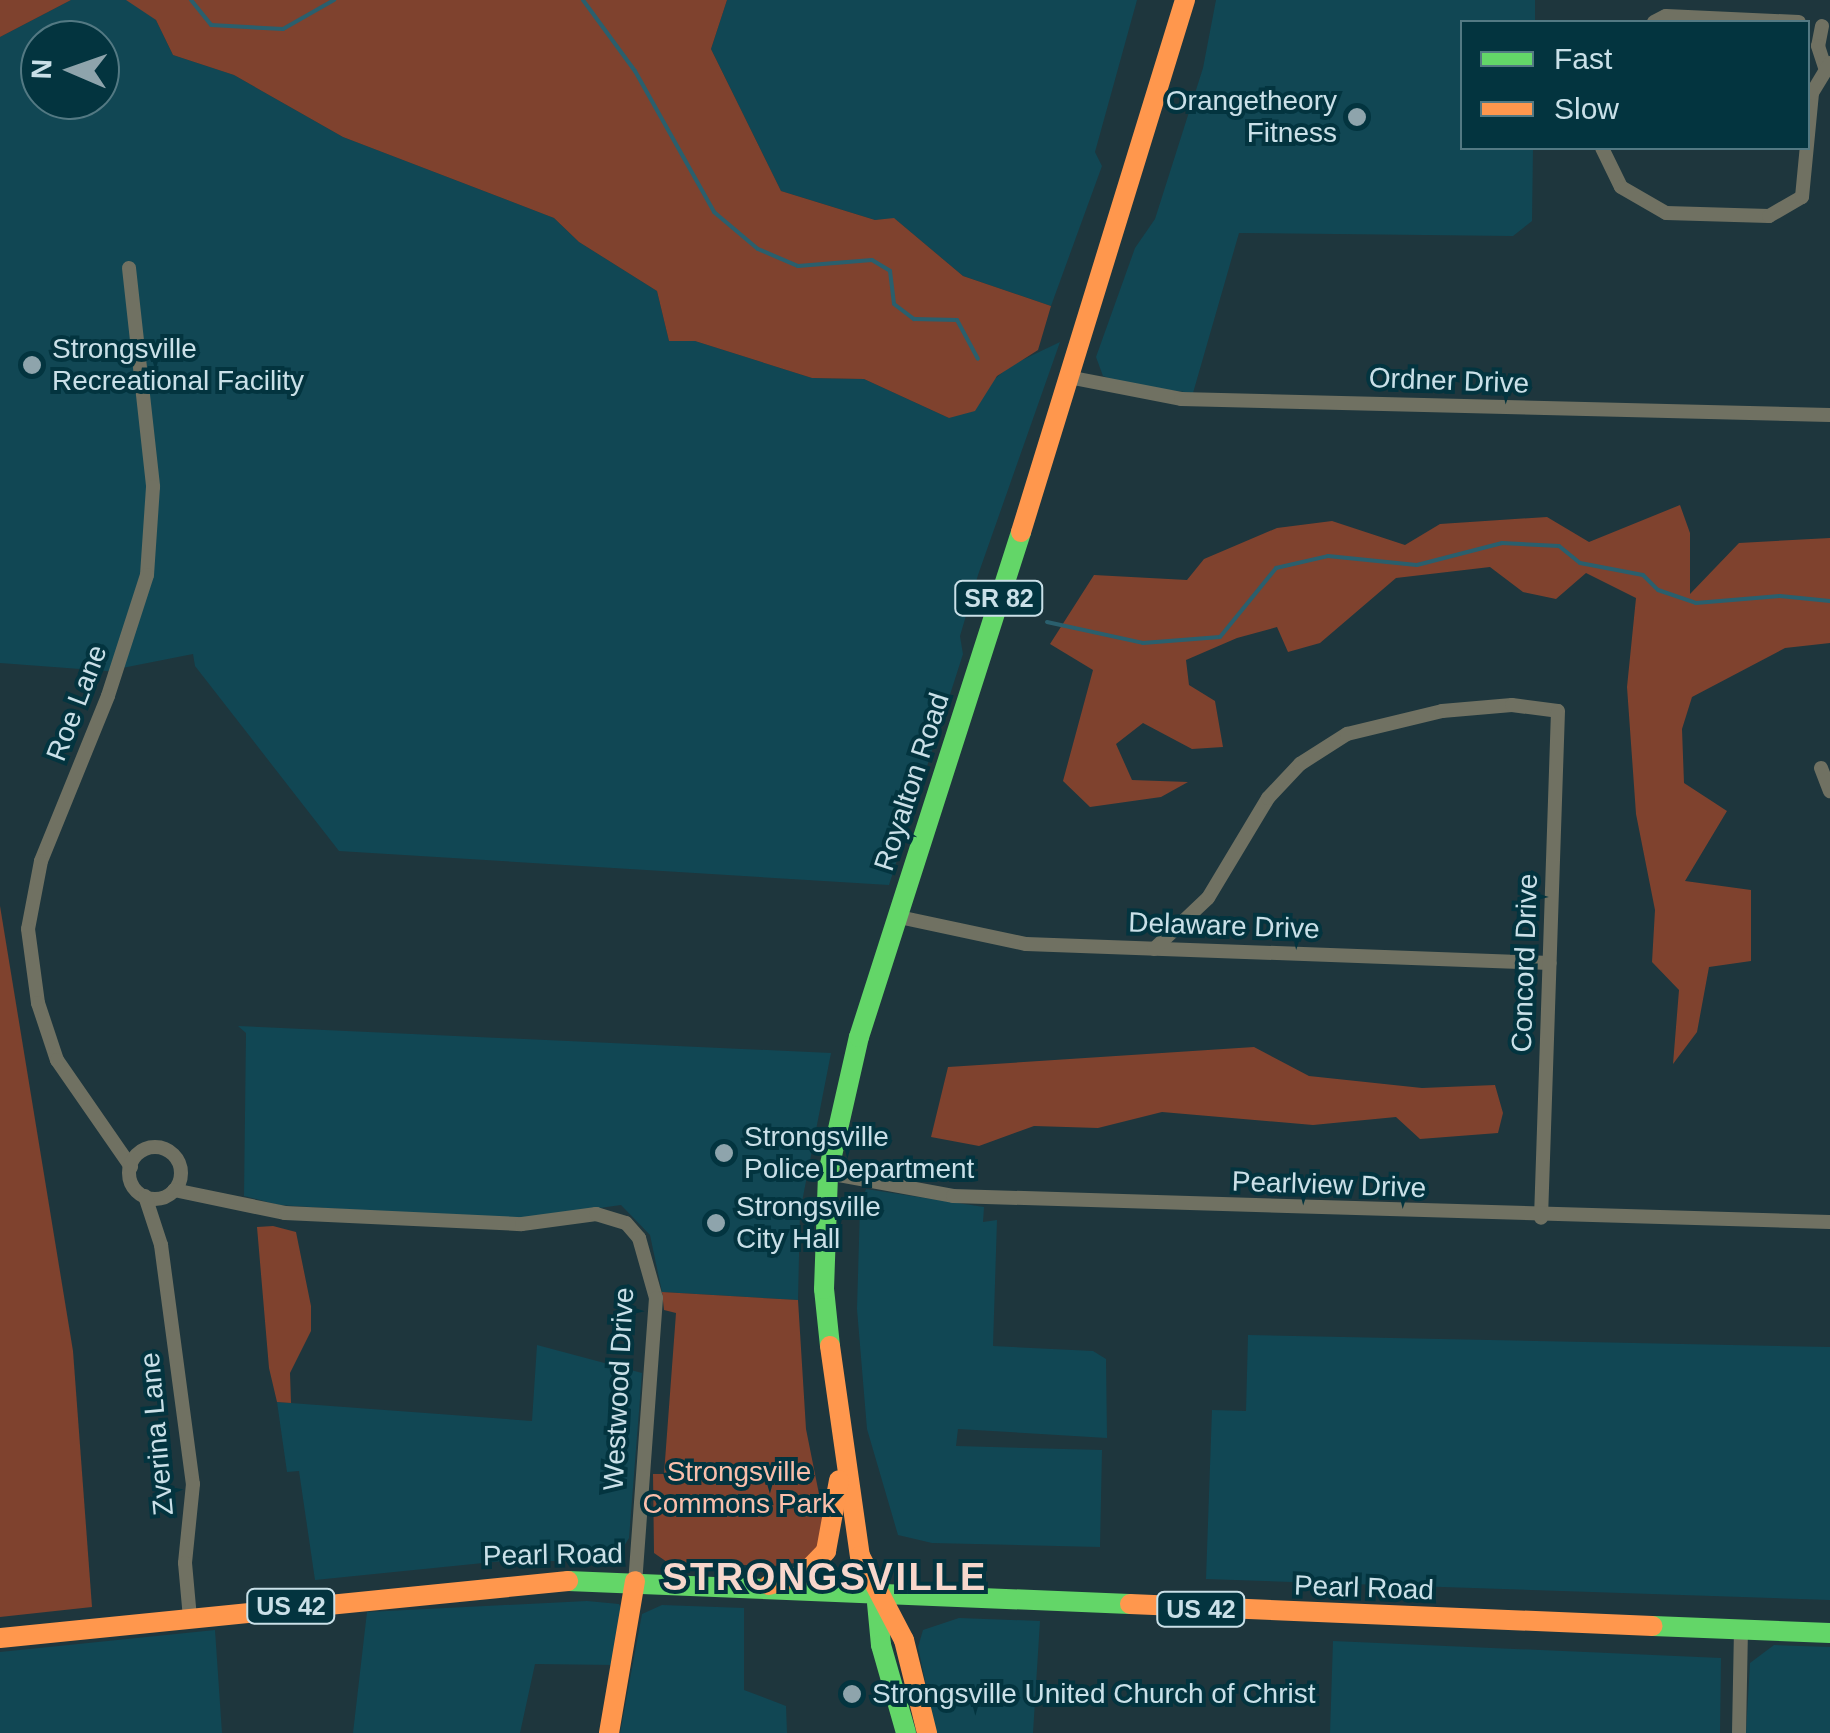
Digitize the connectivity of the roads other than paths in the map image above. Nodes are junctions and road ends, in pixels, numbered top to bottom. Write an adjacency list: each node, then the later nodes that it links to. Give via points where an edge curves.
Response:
1 (1185, 0): 8 (main road, Royalton Road / SR 82)
2 (1820, 26): 3 (street, via 1818,46)
3 (1827, 65): 4 (street)
4 (1810, 114)
5 (1603, 150): 6 (street, via 1622,187 1666,213 1769,216 1802,197)
6 (1807, 150)
7 (130, 268): 15 (street, Roe Lane, via 153,487 147,575 110,690 41,861 28,929 38,1002 57,1060)
8 (1068, 378): 9 (street, Ordner Drive, via 1182,398); 12 (main road, Royalton Road / SR 82)
9 (1830, 415)
10 (1821, 768): 11 (street)
11 (1830, 791)
12 (899, 918): 13 (street, Delaware Drive, via 1026,944); 19 (main road, Royalton Road / SR 82, via 843,1091)
13 (1154, 949): 14 (street, Delaware Drive); 14 (street, Concord Drive, via 1208,898 1268,798 1300,764 1347,734 1442,711 1512,706 1558,711)
14 (1550, 963): 23 (street, Concord Drive)
15 (110, 1132): 16 (street); 17 (street, Roe Lane)
16 (152, 1147): 17 (street); 18 (street, via 173,1154)
17 (130, 1168): 21 (street)
18 (180, 1170): 20 (street); 22 (street, Westwood Drive)
19 (828, 1173): 23 (street, Pearlview Drive, via 953,1196); 26 (main road, Royalton Road / SR 82, via 824,1289)
20 (172, 1192): 21 (street); 22 (street, Westwood Drive); 25 (street, Zverina Lane)
21 (145, 1196): 25 (street, Zverina Lane)
22 (221, 1198): 27 (street, Westwood Drive, via 285,1212 376,1218 522,1224 596,1214 632,1228 656,1298)
23 (1541, 1218): 24 (street, Pearlview Drive)
24 (1830, 1222)
25 (162, 1245): 30 (street, Zverina Lane, via 193,1484 185,1563)
26 (842, 1453): 28 (main road, via 826,1551 804,1574); 29 (main road, Royalton Road / SR 82, via 860,1556)
27 (635, 1581): 28 (main road, Pearl Road / US 42); 30 (main road, Pearl Road / US 42, via 470,1585); 34 (main road, Westwood Drive)
28 (754, 1589): 29 (main road, Pearl Road / US 42)
29 (876, 1596): 31 (main road, Pearl Road / US 42); 35 (main road, Royalton Road / SR 82, via 881,1644); 36 (main road, Royalton Road / SR 82, via 904,1640)
30 (190, 1618): 33 (main road, Pearl Road / US 42)
31 (1741, 1630): 32 (main road, Pearl Road / US 42); 37 (street)
32 (1830, 1633)
33 (0, 1638)
34 (609, 1733)
35 (906, 1733)
36 (927, 1733)
37 (1739, 1733)

